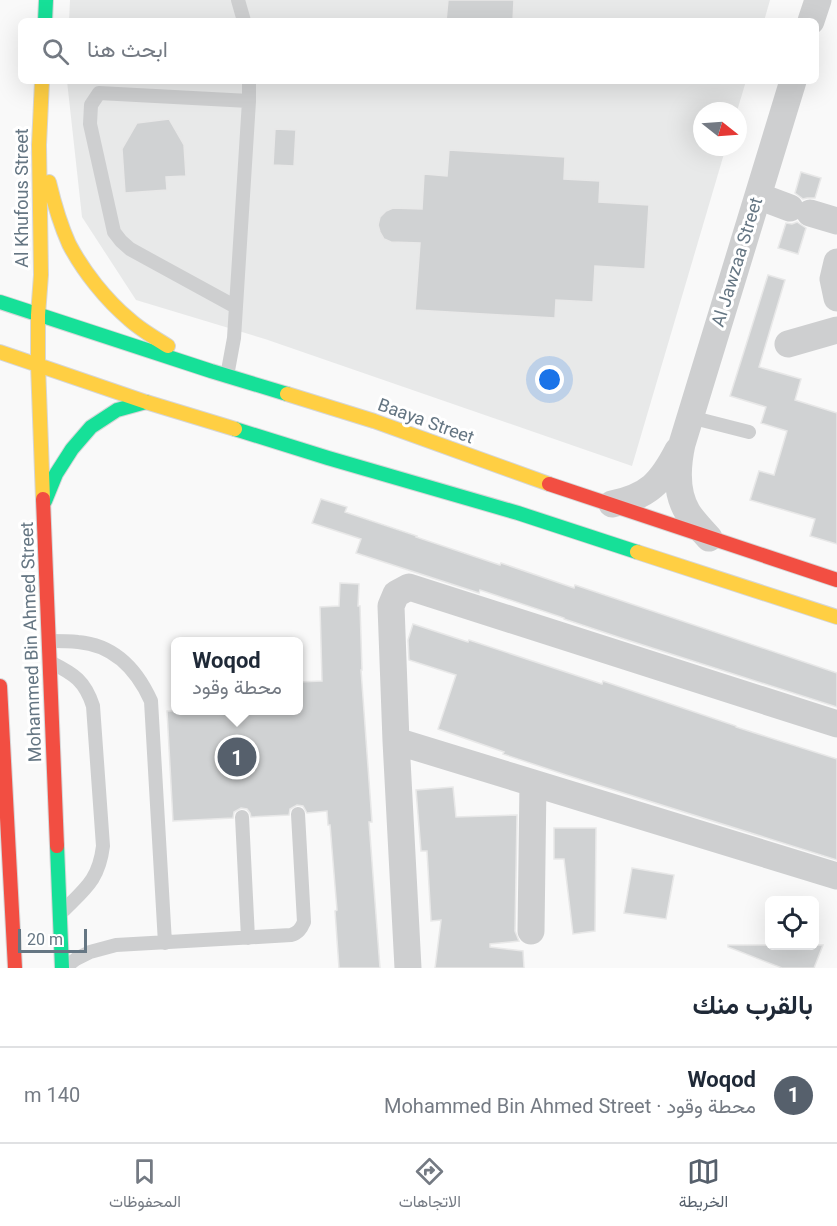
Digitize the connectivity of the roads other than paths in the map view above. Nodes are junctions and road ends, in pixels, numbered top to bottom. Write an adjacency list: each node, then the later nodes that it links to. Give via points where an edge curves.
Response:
1 (46, 0): 4 (main road)
2 (238, 0): 5 (lane)
3 (818, 0): 6 (street)
4 (45, 18)
5 (244, 18)
6 (812, 18)
7 (42, 84): 11 (main road, Al Khufous Street)
8 (249, 84): 10 (lane)
9 (792, 84): 12 (street, Al Jawzaa Street)
10 (249, 101): 17 (lane); 17 (lane, via 99,93 90,105 90,124 114,232 130,249)
11 (39, 145): 18 (main road, Al Khufous Street); 23 (main road, via 69,243 86,270 126,317)
12 (758, 196): 13 (street); 26 (street, Al Jawzaa Street)
13 (837, 221)
14 (837, 261): 15 (street, via 833,279)
15 (837, 298)
16 (0, 302): 18 (main road, Baaya Street)
17 (236, 307): 24 (lane)
18 (38, 315): 22 (main road, Mohammed Bin Ahmed Street); 23 (main road, Baaya Street)
19 (837, 330): 20 (street)
20 (788, 344)
21 (0, 352): 22 (main road)
22 (38, 365): 25 (main road); 30 (main road, Mohammed Bin Ahmed Street)
23 (211, 371): 24 (main road, Baaya Street)
24 (227, 376): 29 (main road, Baaya Street, via 374,421)
25 (146, 402): 30 (main road, via 117,410 91,427 56,474); 33 (main road, via 518,513)
26 (690, 417): 27 (lane); 28 (street, Al Jawzaa Street)
27 (749, 432)
28 (682, 444): 29 (street, via 656,484 628,501); 31 (street, via 678,462 681,496 687,512)
29 (612, 504): 31 (main road, Baaya Street)
30 (43, 505): 34 (main road, Mohammed Bin Ahmed Street)
31 (709, 538): 32 (main road, Baaya Street)
32 (837, 580)
33 (837, 617)
34 (50, 641): 35 (main road, Mohammed Bin Ahmed Street); 38 (lane, via 91,644 117,656 138,676)
35 (50, 662): 46 (main road, Mohammed Bin Ahmed Street); 46 (lane, via 78,678 93,706 103,846 97,872)
36 (0, 686): 45 (main road, Mohammed Bin Ahmed Street)
37 (166, 700): 38 (lane)
38 (151, 701): 50 (lane)
39 (837, 724): 40 (street, via 409,587 396,594 391,606)
40 (396, 741): 41 (street); 53 (street)
41 (533, 783): 44 (street); 48 (street)
42 (298, 814): 49 (lane, via 304,922 291,935)
43 (242, 818): 49 (lane)
44 (837, 876)
45 (10, 878): 47 (street); 51 (main road, Mohammed Bin Ahmed Street)
46 (60, 914): 52 (main road, Mohammed Bin Ahmed Street)
47 (0, 915)
48 (531, 931)
49 (248, 938): 50 (lane)
50 (165, 943): 52 (lane, via 103,948)
51 (15, 968)
52 (63, 968)
53 (408, 968)

